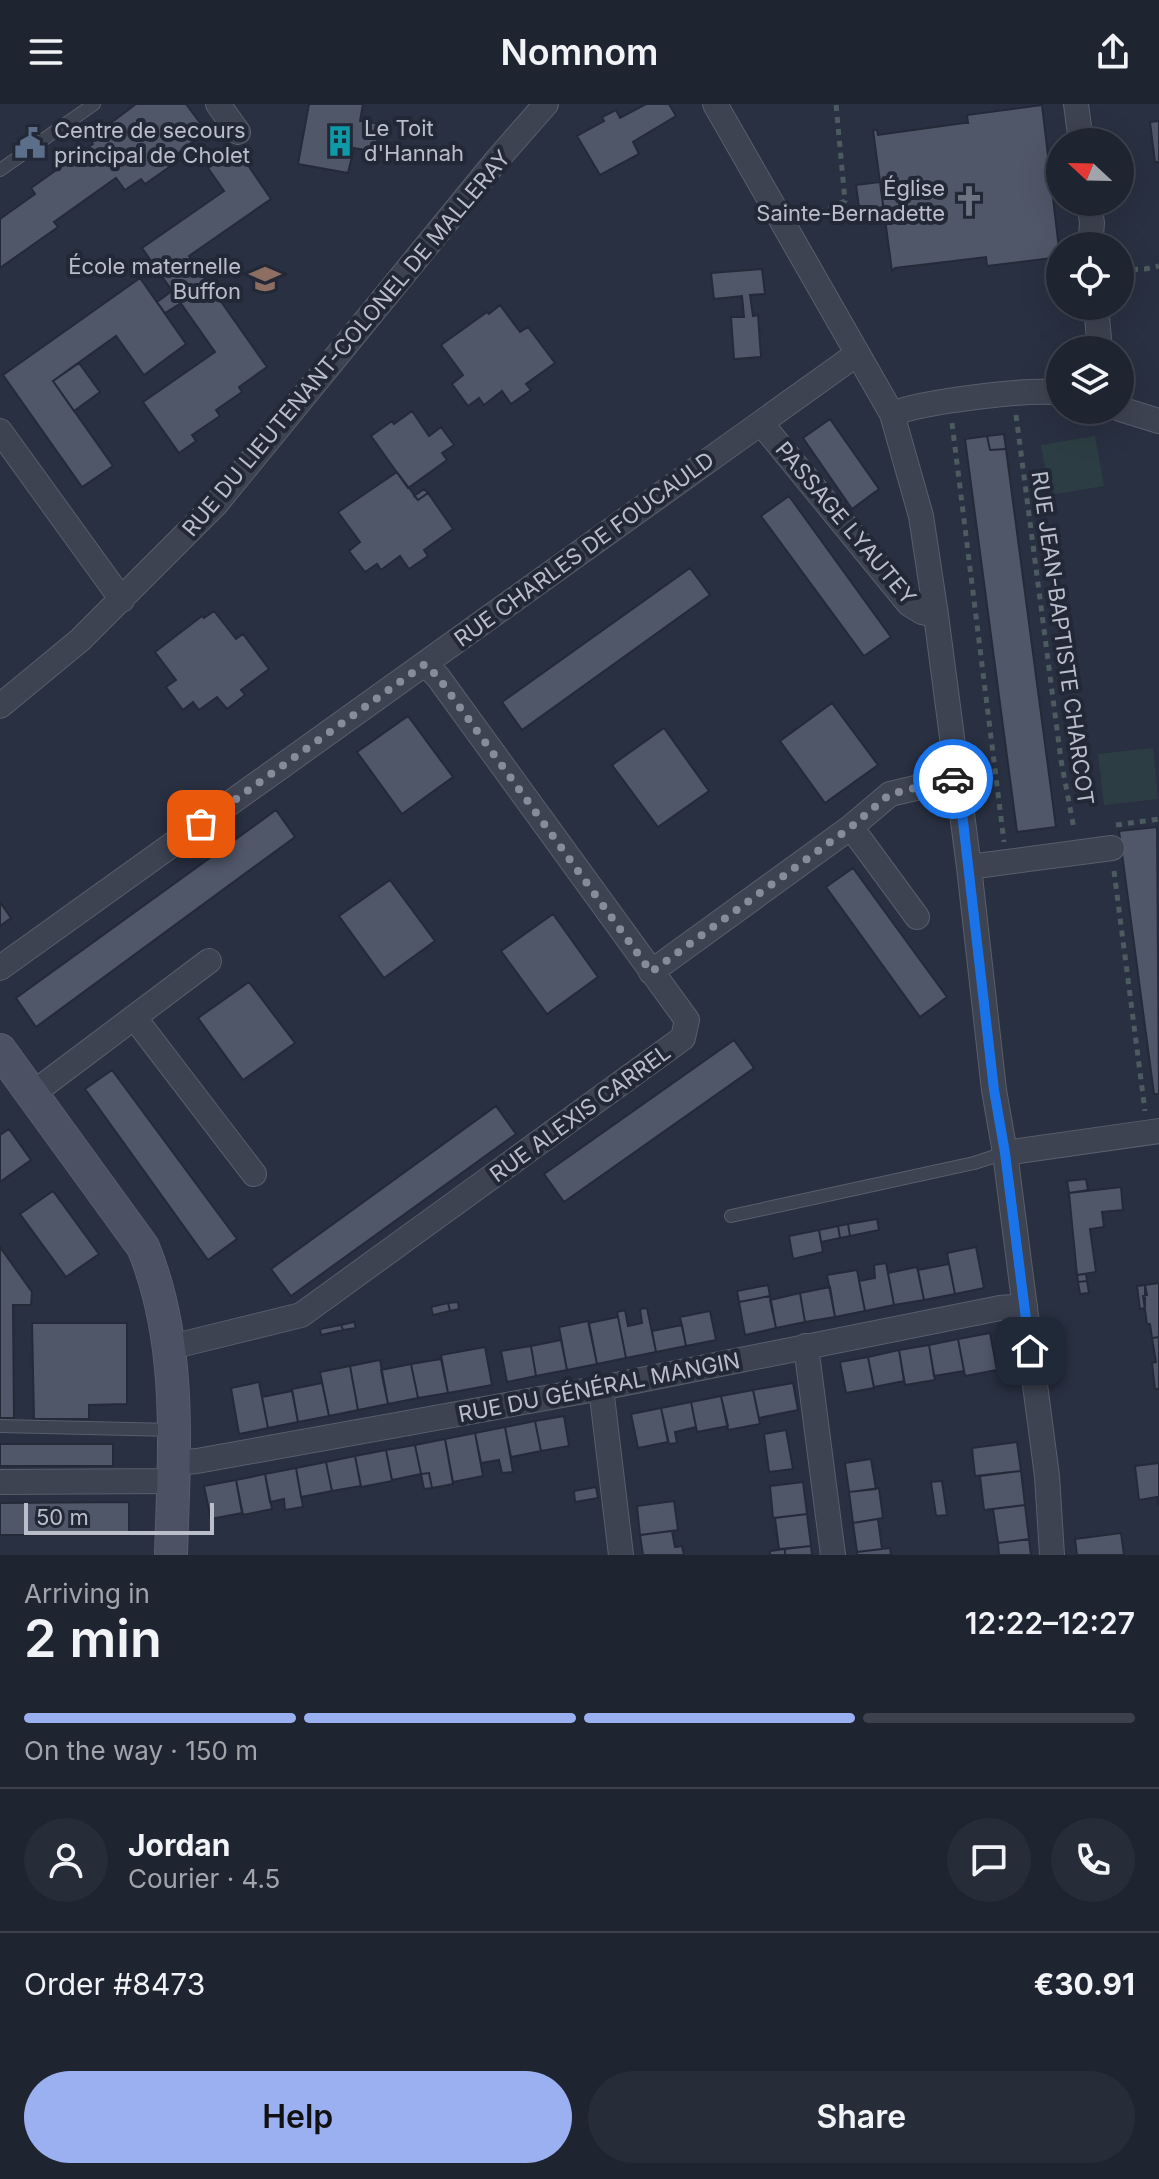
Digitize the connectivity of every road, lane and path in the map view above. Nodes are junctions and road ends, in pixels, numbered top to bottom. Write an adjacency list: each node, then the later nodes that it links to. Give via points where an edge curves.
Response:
1 (94, 104): 9 (lane)
2 (218, 104): 8 (street)
3 (546, 104): 22 (street, RUE DU LIEUTENANT-COLONEL DE MALLERAY, via 216,504)
4 (715, 104): 10 (street)
5 (836, 104): 10 (path, via 845,201)
6 (1076, 104): 7 (street)
7 (1079, 128)
8 (238, 132)
9 (0, 170)
10 (785, 227): 13 (street)
11 (1159, 266): 12 (path)
12 (1134, 269)
13 (857, 354): 18 (street); 20 (street, RUE CHARLES DE FOUCAULD)
14 (1046, 391): 15 (street)
15 (1012, 394): 16 (street); 29 (path, RUE JEAN-BAPTISTE CHARCOT, via 1061,760 1074,831)
16 (949, 402): 18 (street); 31 (path)
17 (1134, 413): 19 (street)
18 (892, 414): 23 (street, via 921,516)
19 (1159, 421)
20 (761, 423): 23 (street, PASSAGE LYAUTEY, via 909,604); 24 (street, RUE CHARLES DE FOUCAULD)
21 (0, 431): 22 (street)
22 (122, 600): 25 (street, RUE DU LIEUTENANT-COLONEL DE MALLERAY)
23 (936, 615): 26 (street)
24 (425, 664): 35 (street, RUE CHARLES DE FOUCAULD); 36 (street, RUE ALEXIS CARREL)
25 (0, 706)
26 (958, 778): 28 (street, via 890,794); 32 (street)
27 (1159, 819): 30 (path)
28 (851, 827): 33 (street); 36 (street)
29 (1086, 829)
30 (1110, 837): 31 (street); 40 (path)
31 (1006, 861): 32 (street)
32 (969, 867): 41 (street)
33 (917, 917)
34 (209, 961): 37 (street)
35 (0, 968)
36 (651, 972): 46 (street, RUE ALEXIS CARREL, via 687,1020 683,1038 301,1315)
37 (134, 1017): 39 (street); 42 (street)
38 (0, 1050): 39 (street)
39 (32, 1094): 46 (street, via 143,1247 160,1292)
40 (1153, 1132): 41 (street)
41 (1005, 1153): 43 (lane); 44 (street)
42 (254, 1174)
43 (731, 1216)
44 (1025, 1306): 45 (street, RUE DU GÉNÉRAL MANGIN); 55 (street)
45 (806, 1346): 47 (street, RUE DU GÉNÉRAL MANGIN); 54 (street)
46 (171, 1347): 49 (street)
47 (601, 1388): 50 (street, RUE DU GÉNÉRAL MANGIN, via 197,1461); 53 (street)
48 (0, 1426): 49 (lane)
49 (173, 1430): 50 (street)
50 (173, 1472): 51 (street, RUE DU GÉNÉRAL MANGIN); 52 (street)
51 (0, 1482)
52 (171, 1555)
53 (621, 1555)
54 (833, 1555)
55 (1052, 1555)

